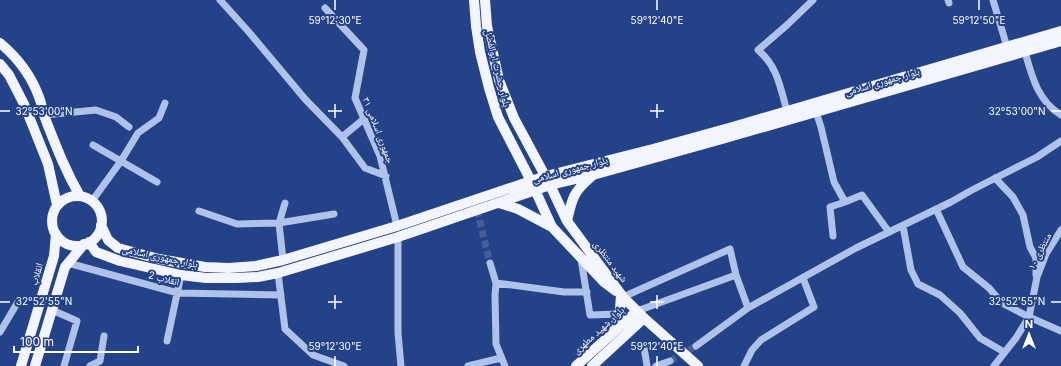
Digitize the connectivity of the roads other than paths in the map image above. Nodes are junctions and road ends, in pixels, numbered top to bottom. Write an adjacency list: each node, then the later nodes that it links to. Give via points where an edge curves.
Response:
1 (220, 0): 20 (street, via 305,99)
2 (474, 0): 29 (main road, بلوار حضرت ابوالفضل, via 480,52 498,117)
3 (485, 0): 27 (main road, بلوار حضرت ابوالفضل, via 487,26 499,80 514,118)
4 (812, 0): 14 (street, via 758,50 772,64)
5 (993, 0): 10 (street)
6 (325, 8): 18 (street, جمهوری اسلامی ۳۱, via 364,50 355,98)
7 (1061, 31): 10 (main road, بلوار جمهوری اسلامی)
8 (1061, 42): 11 (main road, بلوار جمهوری اسلامی)
9 (0, 43): 16 (main road, via 21,64 32,82 40,98)
10 (1007, 47): 14 (main road, بلوار جمهوری اسلامی)
11 (1025, 52): 15 (main road, بلوار جمهوری اسلامی); 17 (street, via 1043,99)
12 (0, 64): 35 (main road, via 9,75 24,104 48,164)
13 (165, 103): 23 (street, via 159,118 138,134)
14 (787, 111): 27 (main road, بلوار جمهوری اسلامی)
15 (816, 112): 24 (main road, بلوار جمهوری اسلامی); 32 (street, via 834,182)
16 (44, 115): 19 (street, via 96,110 116,117); 30 (main road, via 68,175)
17 (1061, 115)
18 (365, 118): 20 (street); 25 (street, جمهوری اسلامی ۳۱)
19 (130, 127)
20 (342, 137): 25 (street, via 365,168)
21 (1061, 141): 26 (street, via 1037,157)
22 (93, 145): 23 (street)
23 (121, 161): 28 (street); 31 (street)
24 (593, 175): 27 (main road, بلوار جمهوری اسلامی); 39 (main road, via 579,187 573,197)
25 (386, 176): 42 (street, جمهوری اسلامی ۳۱)
26 (995, 178): 36 (street); 58 (street, via 1013,197 1023,215 1030,247 1036,258)
27 (548, 181): 29 (main road, بلوار جمهوری اسلامی); 39 (main road, شهید منتظری)
28 (157, 182)
29 (533, 186): 34 (main road, بلوار جمهوری اسلامی); 42 (main road, بلوار جمهوری اسلامی); 44 (main road, شهید منتظری)
30 (80, 196): 31 (main road); 35 (main road, via 68,197)
31 (92, 201): 41 (main road, via 100,212)
32 (845, 202): 45 (street, via 862,195); 48 (street, via 830,207)
33 (285, 203): 40 (street)
34 (499, 203): 44 (main road, via 518,209); 49 (main road, بلوار جمهوری اسلامی)
35 (57, 205): 46 (main road, via 52,220)
36 (936, 210): 43 (street); 70 (street, via 963,267 989,288 1002,303)
37 (199, 211): 40 (street, via 237,224)
38 (334, 214): 40 (street)
39 (567, 221): 64 (main road, شهید منتظری)
40 (279, 224): 52 (street)
41 (101, 225): 50 (main road, via 95,238); 52 (main road, بلوار جمهوری اسلامی, via 108,240 118,248 159,260 229,268)
42 (398, 226): 52 (main road, بلوار جمهوری اسلامی)
43 (903, 226): 45 (street); 78 (street, via 912,270 918,284 940,295 960,313 980,338)
44 (552, 227): 51 (main road, شهید منتظری)
45 (888, 232): 59 (street)
46 (56, 234): 50 (main road, via 61,240 73,245); 81 (main road, انقلاب, via 54,256)
47 (1060, 235): 58 (street, منتظری ۱۰, via 1046,254)
48 (834, 236)
49 (398, 237): 55 (main road, بلوار جمهوری اسلامی); 86 (street, via 398,333)
50 (87, 243): 53 (main road); 56 (main road, بلوار جمهوری اسلامی, via 96,252 120,261)
51 (581, 259): 61 (street); 64 (main road, شهید منتظری)
52 (283, 260)
53 (68, 263): 62 (street, انقلاب 2); 67 (main road)
54 (490, 263): 60 (street)
55 (278, 273): 56 (main road, بلوار جمهوری اسلامی, via 229,278); 63 (street)
56 (181, 275): 62 (street)
57 (736, 275): 64 (street, via 730,249); 66 (street); 69 (street)
58 (1037, 277): 70 (street, منتظری ۱۰)
59 (803, 278): 66 (street); 94 (street, via 814,307 761,340 752,350)
60 (496, 283): 61 (street, via 564,292); 79 (street, via 496,344)
61 (587, 292): 68 (street, via 590,315)
62 (178, 293): 63 (street, انقلاب 2); 75 (street)
63 (281, 295): 85 (street, via 285,329 313,355)
64 (622, 296): 68 (main road); 69 (main road)
65 (18, 300): 72 (street)
66 (748, 308): 76 (street)
67 (52, 310): 82 (main road); 83 (street, via 77,321)
68 (620, 314): 73 (main road)
69 (640, 315): 73 (main road, بلوار شهید مطهری); 90 (main road); 93 (main road)
70 (1030, 318): 71 (street); 78 (street, منتظری ۱۰)
71 (1061, 331)
72 (0, 332)
73 (612, 333): 89 (main road, بلوار شهید مطهری)
74 (104, 336): 84 (street, via 100,361)
75 (167, 341)
76 (696, 346)
77 (644, 347): 91 (street)
78 (1004, 352): 95 (street, منتظری ۱۰)
79 (501, 358): 87 (street); 88 (street)
80 (670, 361): 92 (street)
81 (21, 366)
82 (35, 366)
83 (64, 366)
84 (90, 366)
85 (344, 366)
86 (401, 366)
87 (468, 366)
88 (505, 366)
89 (576, 366)
90 (592, 366)
91 (647, 366)
92 (656, 366)
93 (698, 366)
94 (744, 366)
95 (994, 366)

